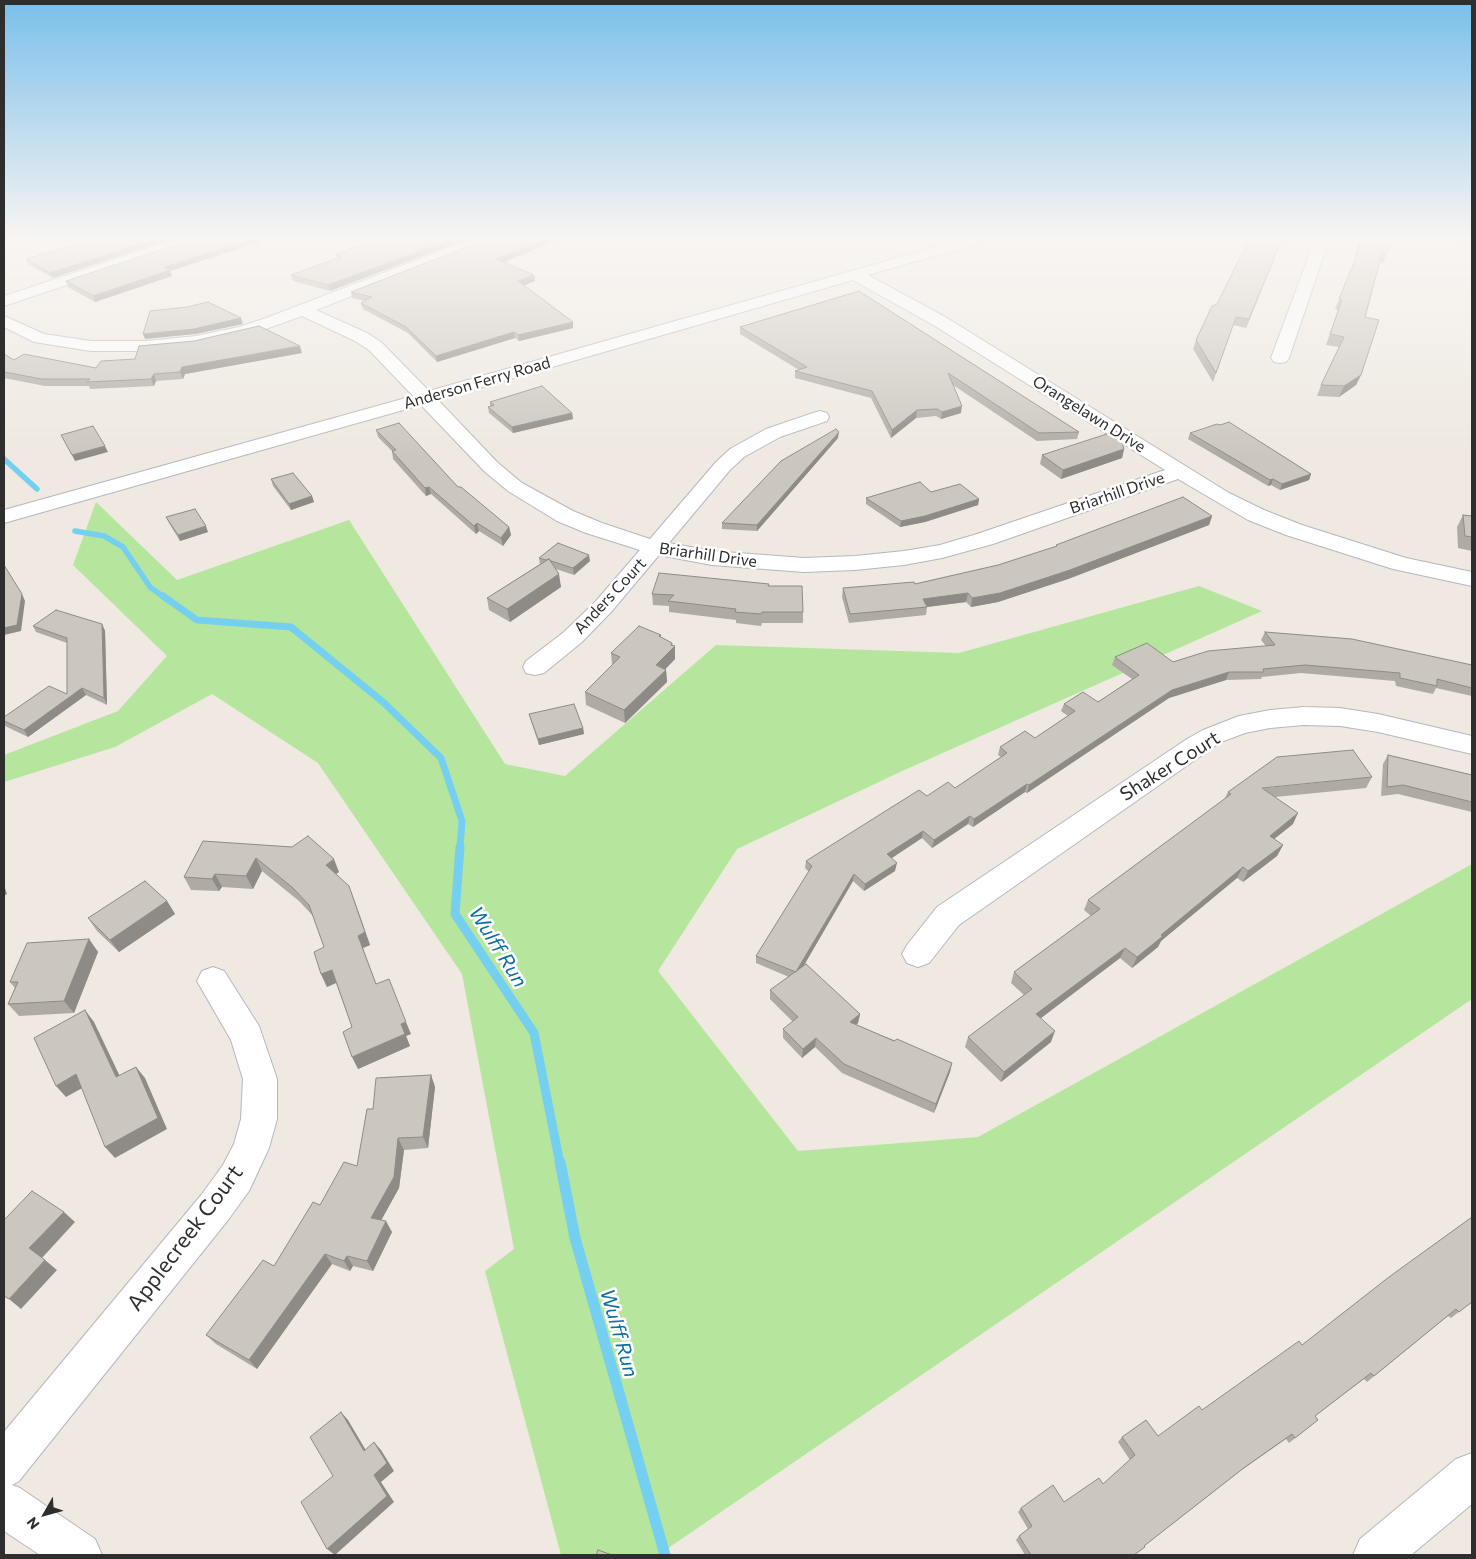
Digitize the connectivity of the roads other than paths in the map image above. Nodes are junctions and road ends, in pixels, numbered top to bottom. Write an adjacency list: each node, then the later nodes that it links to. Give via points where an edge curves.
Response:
1 (298, 312): 6 (street, via 220,336 146,346 63,343 40,338)
2 (306, 312): 8 (street, Briarhill Drive, via 375,346)
3 (722, 312): 8 (street, Anderson Ferry Road)
4 (923, 312): 10 (street, Orangelawn Drive)
5 (1296, 312): 7 (street)
6 (4, 321)
7 (1280, 358)
8 (426, 398): 11 (street, Anderson Ferry Road); 12 (street, Briarhill Drive, via 491,467 515,487 564,516)
9 (820, 417): 12 (street, Anders Court, via 773,433 737,453)
10 (1181, 471): 12 (street, Briarhill Drive, via 985,539 904,558 804,565 728,560); 13 (street, Orangelawn Drive, via 1256,515 1294,530 1401,564)
11 (4, 517)
12 (654, 547): 14 (street, Anders Court, via 604,606)
13 (1472, 579)
14 (535, 667)
15 (1472, 745): 16 (street, Shaker Court, via 1378,723 1340,718 1296,716 1240,725 1196,746 948,916)
16 (918, 954)
17 (214, 982): 18 (street, Applecreek Court, via 247,1036 260,1079 259,1119 251,1148 236,1178 215,1207)
18 (4, 1466)
19 (1472, 1475): 22 (street)
20 (4, 1504): 21 (street)
21 (80, 1555)
22 (1376, 1555)

